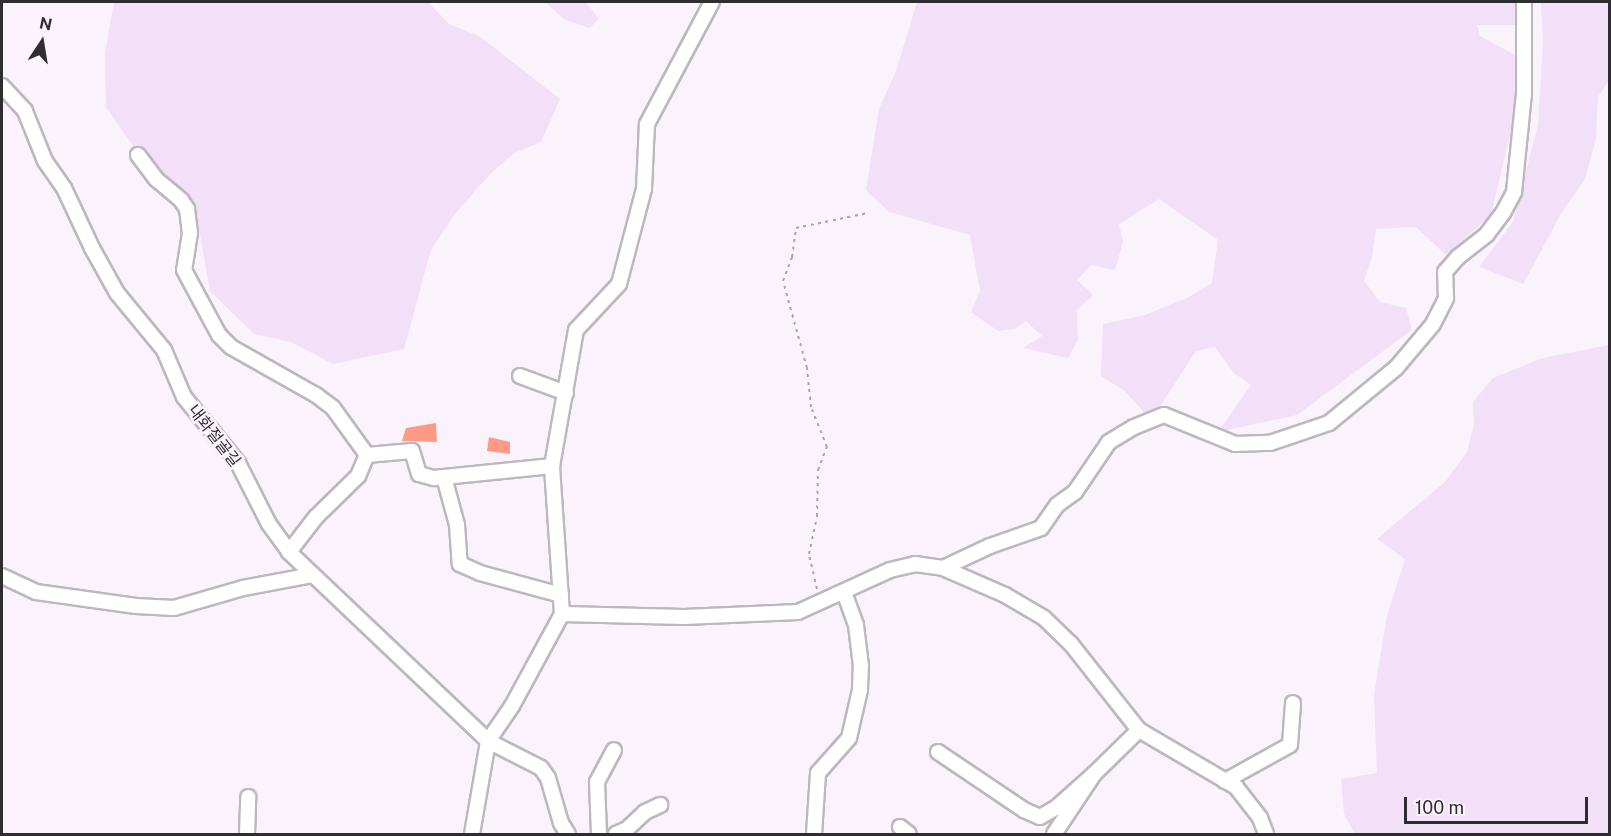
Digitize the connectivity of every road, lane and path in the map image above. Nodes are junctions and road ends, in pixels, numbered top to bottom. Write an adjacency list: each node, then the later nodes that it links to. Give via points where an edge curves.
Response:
1 (712, 2): 7 (street, via 647,124 644,189 619,284 576,330)
2 (1524, 2): 12 (street, via 1524,94 1514,192 1487,234 1458,256 1445,272 1446,298 1433,324 1396,368 1329,423 1270,443 1235,444 1164,415 1134,427 1109,442 1075,492 1056,505 1041,528)
3 (2, 86): 11 (street, 내화절골길, via 25,111 45,161 64,188 117,293 164,350 184,397 238,463 269,524)
4 (138, 155): 8 (street, via 187,209 190,233 184,270 219,335 231,347 333,408)
5 (867, 213): 17 (path, via 796,228 792,257 783,281 807,368 811,407 827,447 818,470 817,516 809,554)
6 (520, 376): 7 (street)
7 (566, 393): 9 (street)
8 (367, 454): 10 (street, via 412,451 419,474); 11 (street, via 358,476 315,517)
9 (552, 466): 10 (street); 16 (street)
10 (444, 477): 16 (street, via 457,525 460,564)
11 (289, 552): 13 (street, 내화절골길)
12 (943, 568): 15 (street, via 915,564 890,570); 20 (street, via 1005,595 1044,618 1071,644)
13 (312, 575): 14 (street, via 243,588 174,608 36,592); 21 (street, 내화절골길)
14 (5, 577)
15 (844, 592): 17 (street); 33 (street, via 856,625 860,690 849,738 819,773)
16 (561, 595): 18 (street)
17 (820, 603): 18 (street, via 798,612 741,615)
18 (562, 614): 21 (street, via 512,706)
19 (1293, 703): 25 (street, via 1290,745)
20 (1139, 730): 24 (street); 25 (street)
21 (488, 741): 29 (street); 30 (street, 내화절골길, via 540,768 548,778)
22 (614, 750): 31 (street, via 597,782)
23 (938, 752): 24 (street, via 1040,817 1058,807)
24 (1094, 774): 34 (street)
25 (1225, 781): 35 (street, via 1236,787 1260,818)
26 (248, 797): 28 (street)
27 (660, 805): 32 (street)
28 (247, 834)
29 (472, 834)
30 (568, 834)
31 (599, 834)
32 (616, 834)
33 (814, 834)
34 (1054, 834)
35 (1266, 834)

